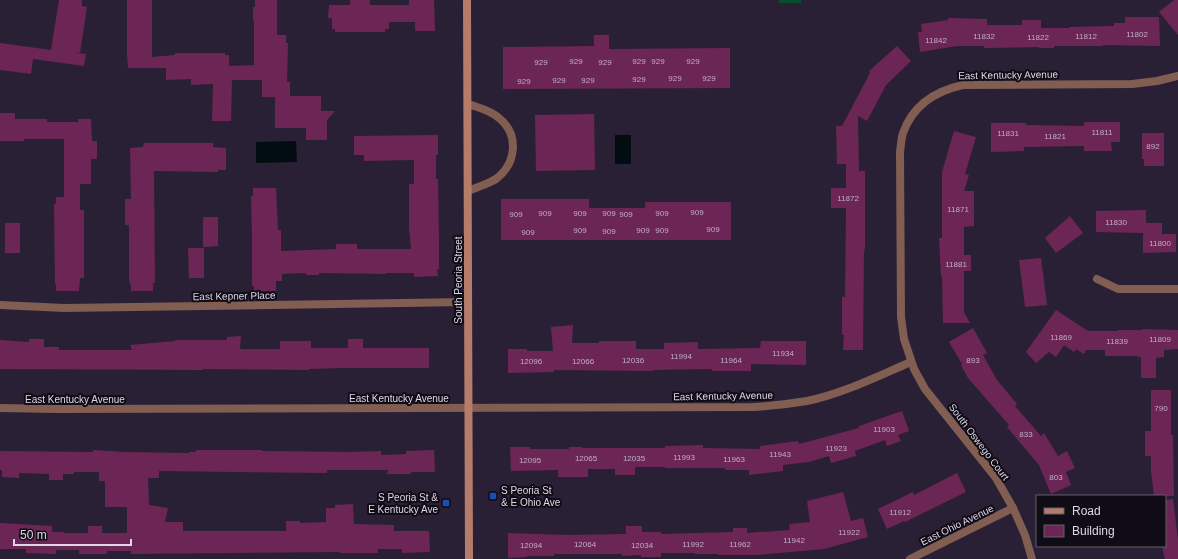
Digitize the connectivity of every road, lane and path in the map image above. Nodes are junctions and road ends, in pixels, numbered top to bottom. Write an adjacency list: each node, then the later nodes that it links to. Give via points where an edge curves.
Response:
1 (467, 0): 3 (main road, South Peoria Street)
2 (1178, 76): 9 (street, East Kentucky Avenue, via 1132,84 963,84 935,94 920,105 903,134 900,152 901,317)
3 (468, 104): 4 (main road, South Peoria Street); 4 (street, via 488,111 505,123 510,131 513,148 505,170 495,179)
4 (468, 191): 7 (main road, South Peoria Street)
5 (1097, 279): 6 (street, via 1118,289)
6 (1178, 289)
7 (468, 302): 8 (street, East Kepner Place, via 64,308); 11 (main road, South Peoria Street)
8 (0, 305)
9 (911, 362): 11 (street, East Kentucky Avenue, via 834,393 782,405); 12 (street, South Oswego Court, via 925,389 996,478)
10 (0, 408): 11 (street, East Kentucky Avenue)
11 (469, 408): 13 (main road, South Peoria Street)
12 (1014, 508): 14 (street, East Ohio Avenue); 15 (street, South Oswego Court)
13 (469, 559)
14 (910, 559)
15 (1032, 559)

